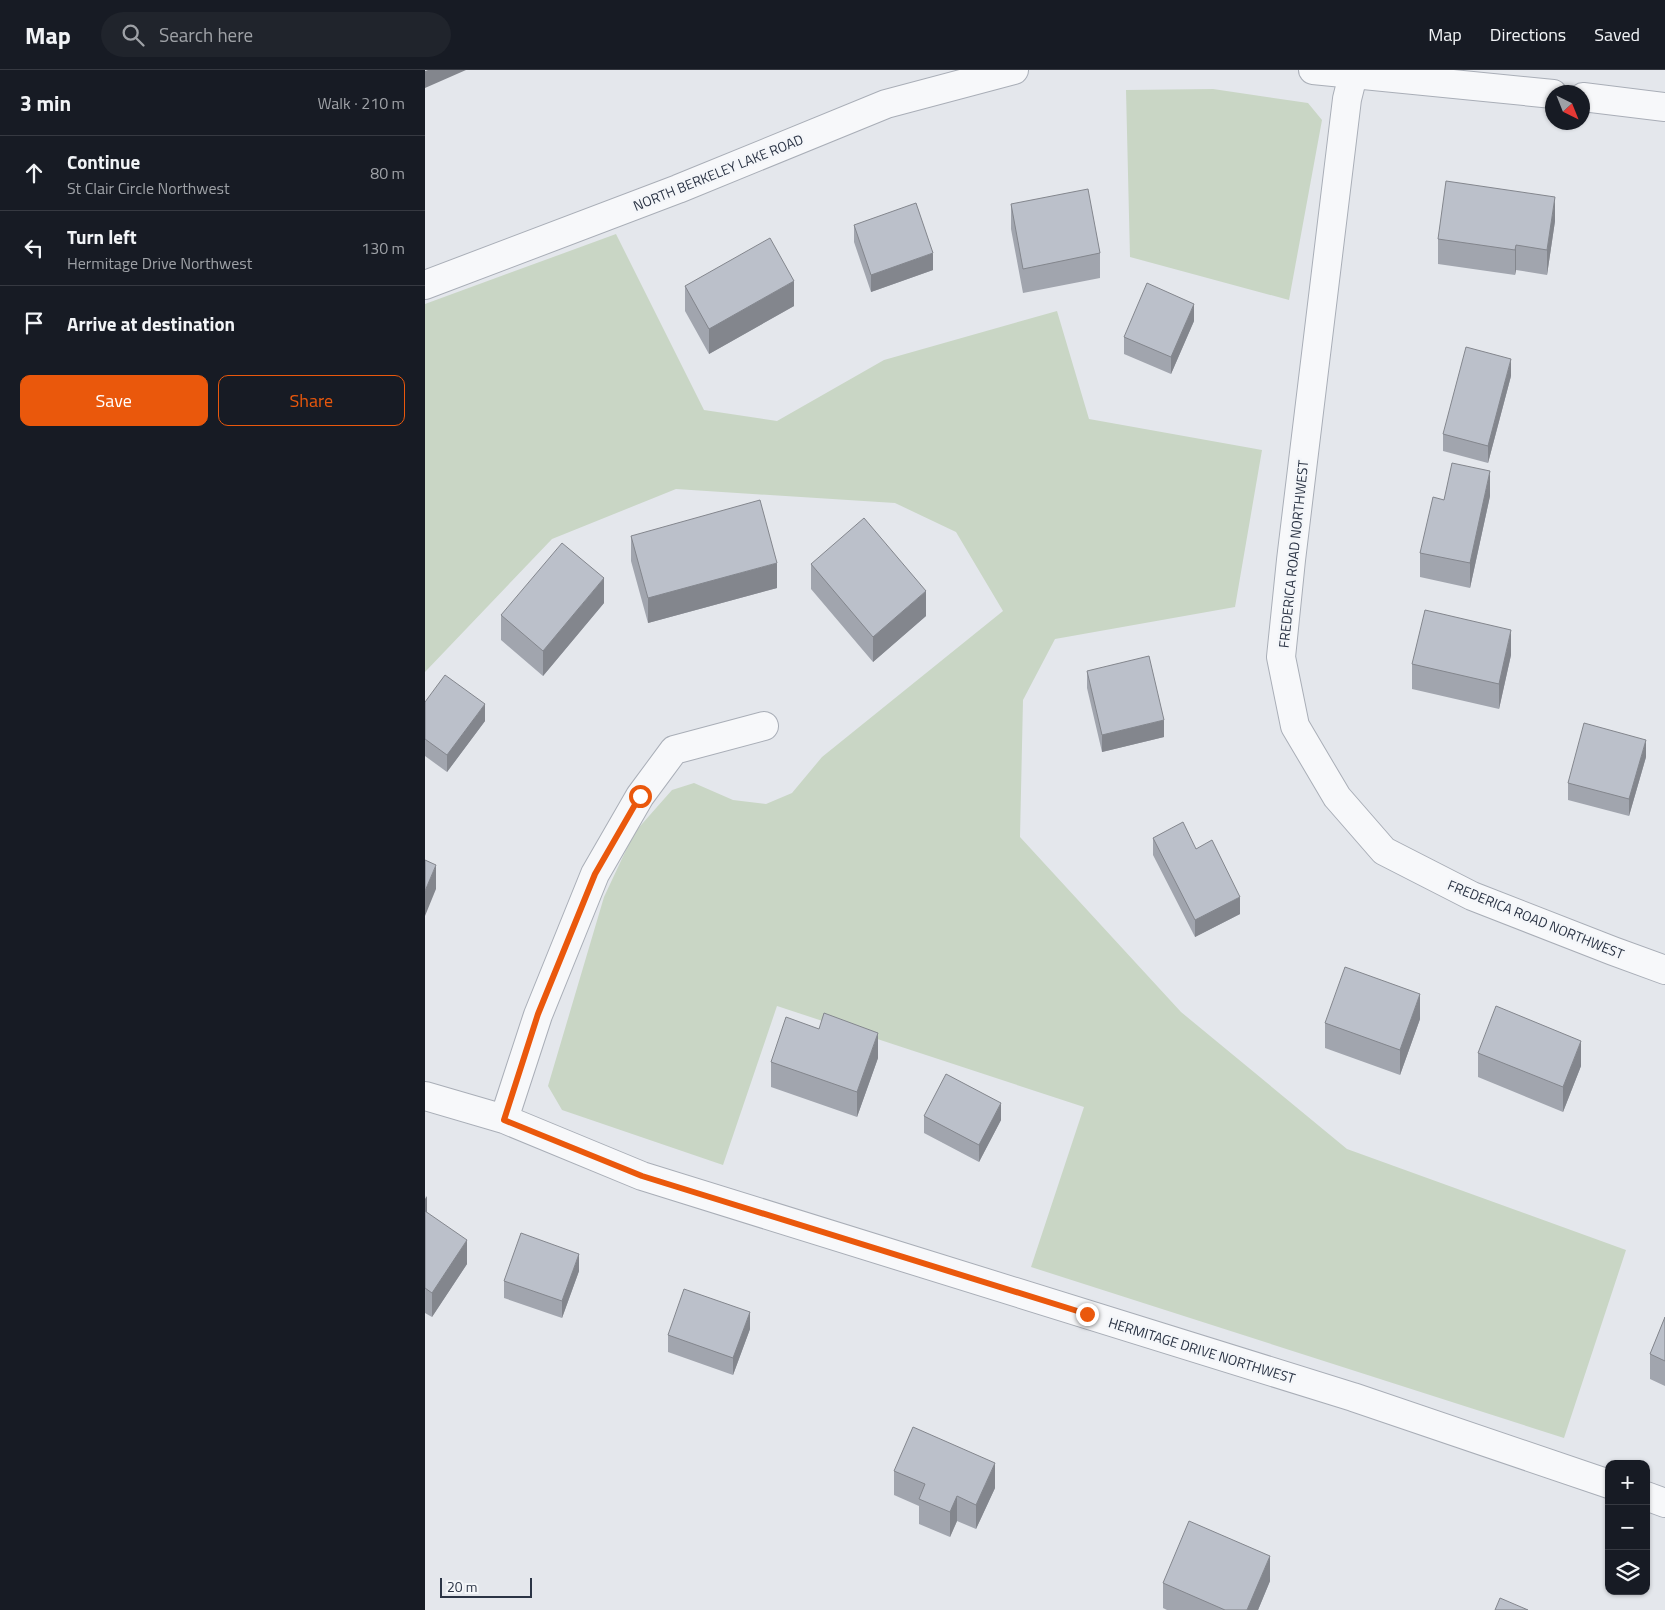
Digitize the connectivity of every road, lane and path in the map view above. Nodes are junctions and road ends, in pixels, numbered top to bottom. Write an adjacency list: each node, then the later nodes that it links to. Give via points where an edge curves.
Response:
1 (1014, 70): 7 (street, NORTH BERKELEY LAKE ROAD, via 886,104 678,189)
2 (1313, 70): 3 (street)
3 (1353, 75): 4 (street); 9 (street, FREDERICA ROAD NORTHWEST, via 1347,99 1281,657 1295,726 1337,797 1385,851 1472,896)
4 (1545, 93)
5 (1590, 98): 6 (street)
6 (1665, 107)
7 (425, 285)
8 (764, 726): 11 (street, via 674,750 640,796 595,874 538,1014)
9 (1665, 970)
10 (425, 1096): 11 (street, HERMITAGE DRIVE NORTHWEST)
11 (504, 1120): 12 (street, HERMITAGE DRIVE NORTHWEST, via 642,1176 1353,1397)
12 (1605, 1483)
13 (1650, 1497): 14 (street)
14 (1665, 1503)

